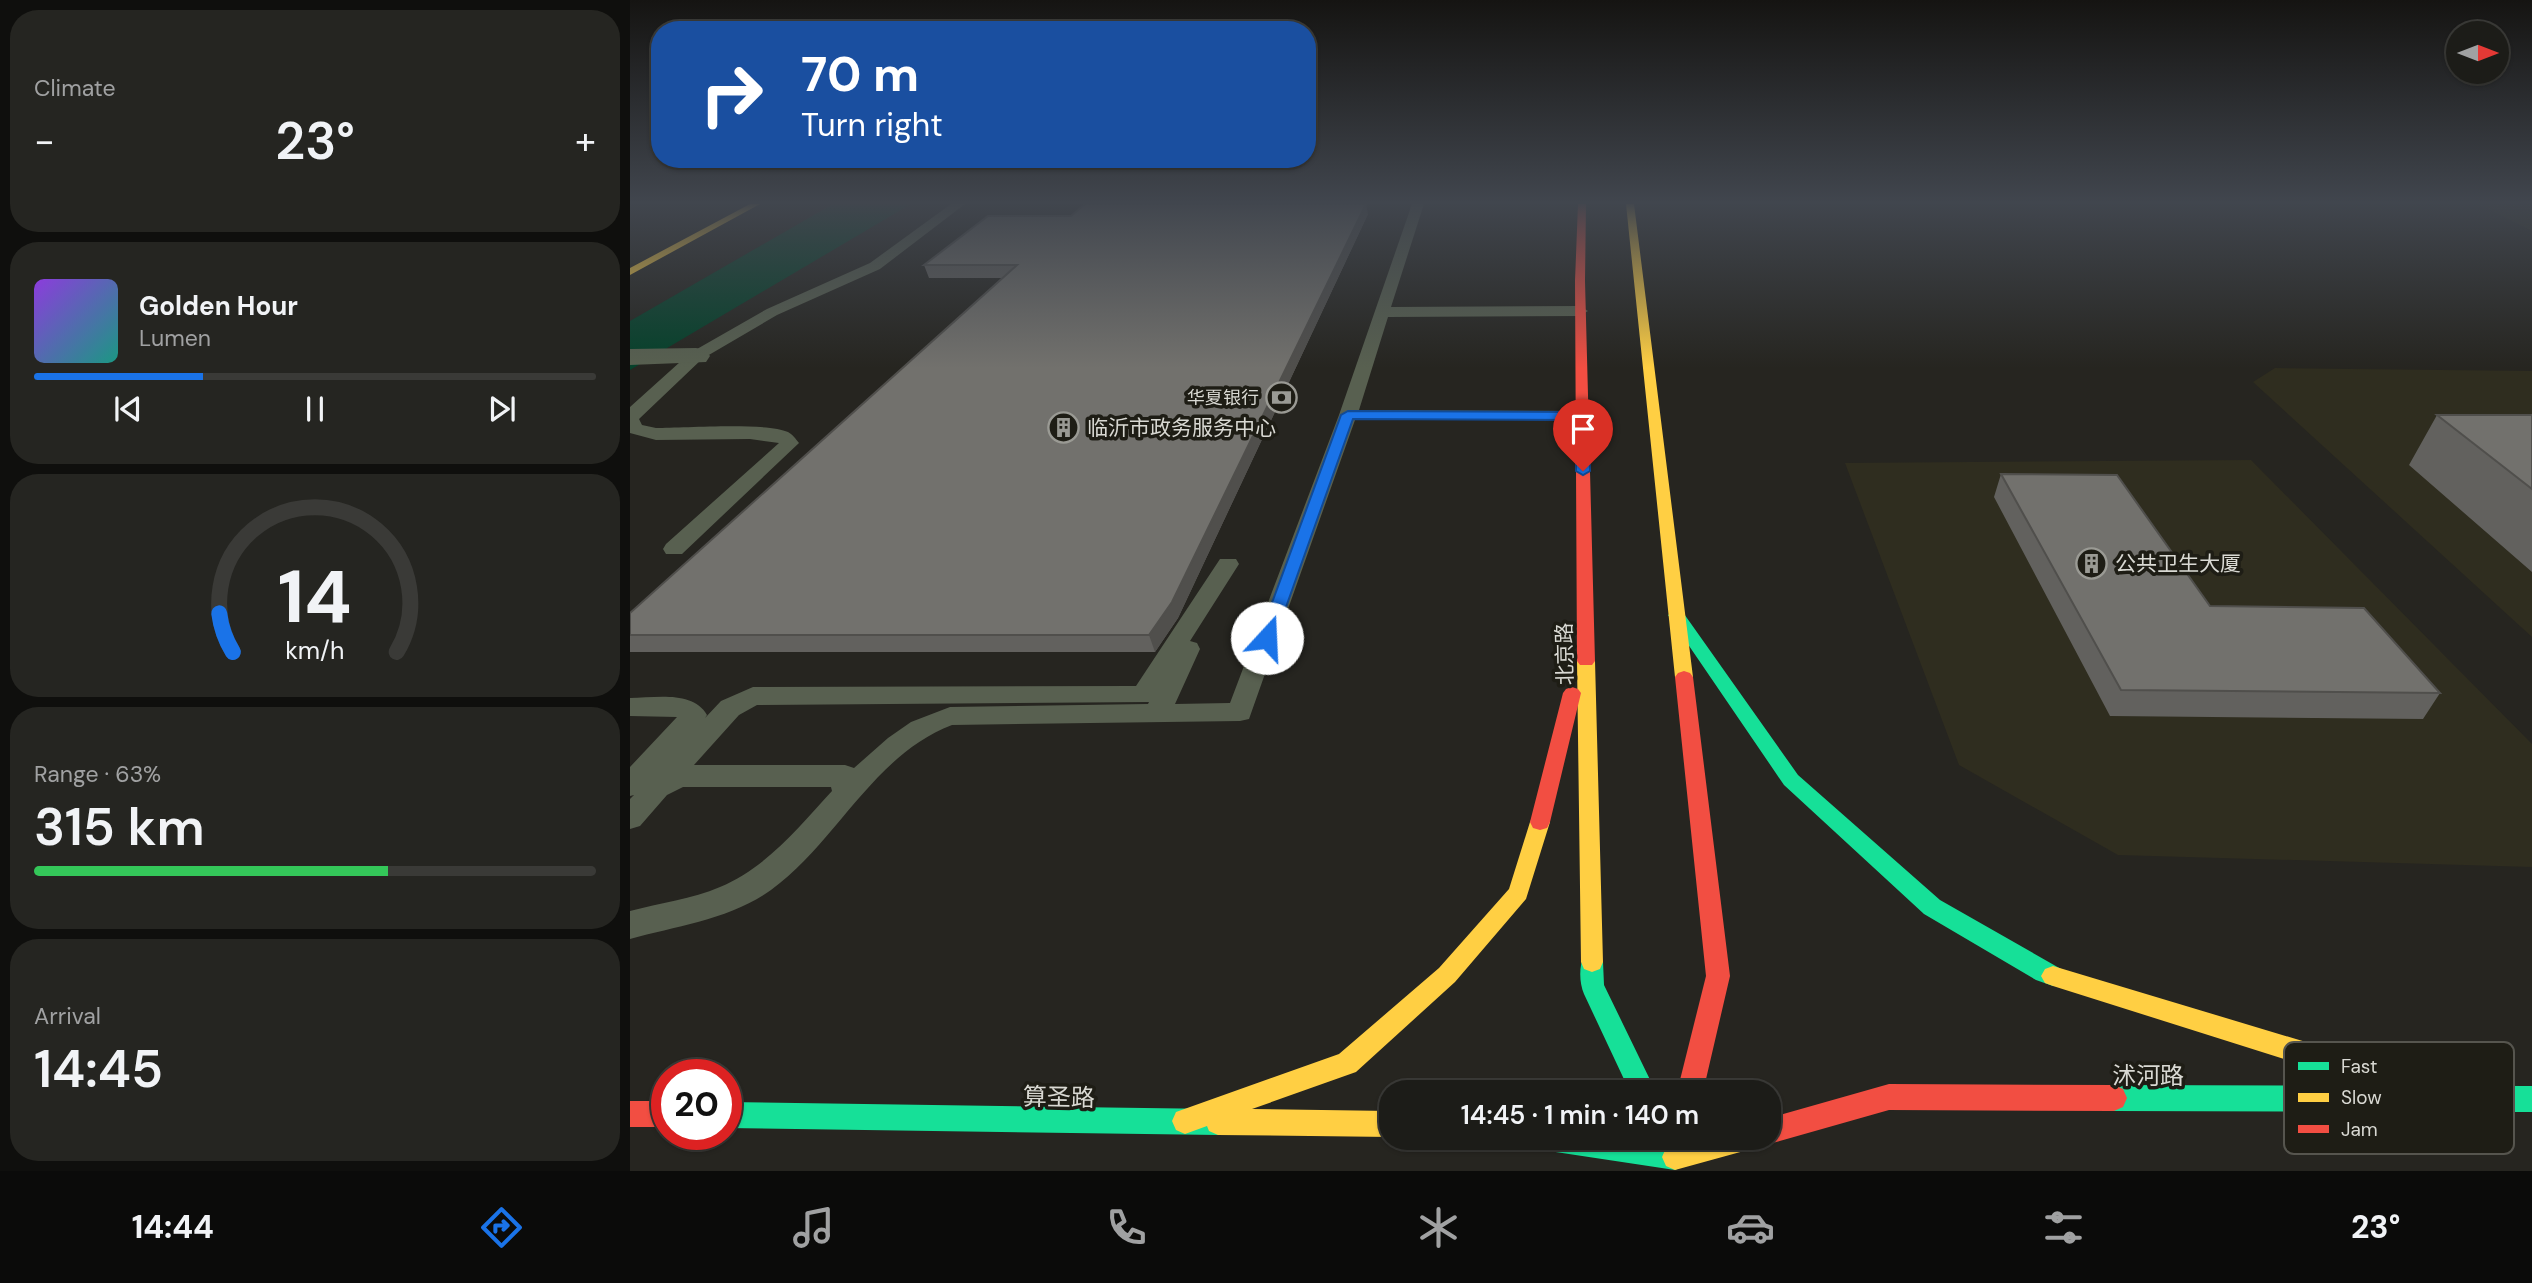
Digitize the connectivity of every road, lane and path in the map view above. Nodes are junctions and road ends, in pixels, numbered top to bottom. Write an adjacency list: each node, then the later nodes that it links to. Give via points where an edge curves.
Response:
1 (655, 259): 6 (main road)
2 (885, 259): 10 (lane)
3 (1401, 259): 8 (lane)
4 (1581, 259): 7 (main road, 北京路)
5 (1636, 259): 15 (main road)
6 (630, 272)
7 (1580, 311): 8 (lane); 12 (main road, 北京路)
8 (1384, 312): 11 (lane)
9 (630, 357): 10 (street)
10 (687, 357): 13 (lane)
11 (1348, 415): 12 (lane); 18 (lane, via 1240,712)
12 (1582, 416): 16 (main road, 北京路)
13 (630, 418): 14 (lane, via 635,429 656,434 750,433 782,436 790,443)
14 (674, 549)
15 (1676, 615): 23 (main road, via 1791,780 1932,907 2044,973); 25 (main road, via 1718,976)
16 (1586, 637): 24 (main road, 北京路, via 1592,986); 32 (main road, via 1551,786 1518,893 1447,975 1347,1063)
17 (630, 707): 19 (lane, via 681,707 694,715)
18 (1157, 713): 19 (lane, via 1228,564 1143,695 753,696 730,708); 20 (lane, via 950,716 921,728)
19 (642, 787): 20 (lane, via 678,776 845,776); 21 (lane)
20 (846, 795): 22 (lane, via 801,847 759,881 719,900)
21 (630, 818)
22 (630, 925)
23 (2284, 1047)
24 (1637, 1080)
25 (1693, 1080)
26 (2284, 1098): 34 (main road, 沭河路, via 1889,1097)
27 (2514, 1099): 28 (main road, 沭河路)
28 (2532, 1099)
29 (630, 1114): 30 (main road)
30 (651, 1114)
31 (742, 1115): 32 (main road, 算圣路)
32 (1185, 1121): 33 (main road, 算圣路)
33 (1379, 1124)
34 (1781, 1127)
35 (1603, 1150): 39 (main road)
36 (1714, 1150): 39 (main road)
37 (1623, 1165): 39 (main road)
38 (1708, 1165): 39 (main road)
39 (1675, 1166)

